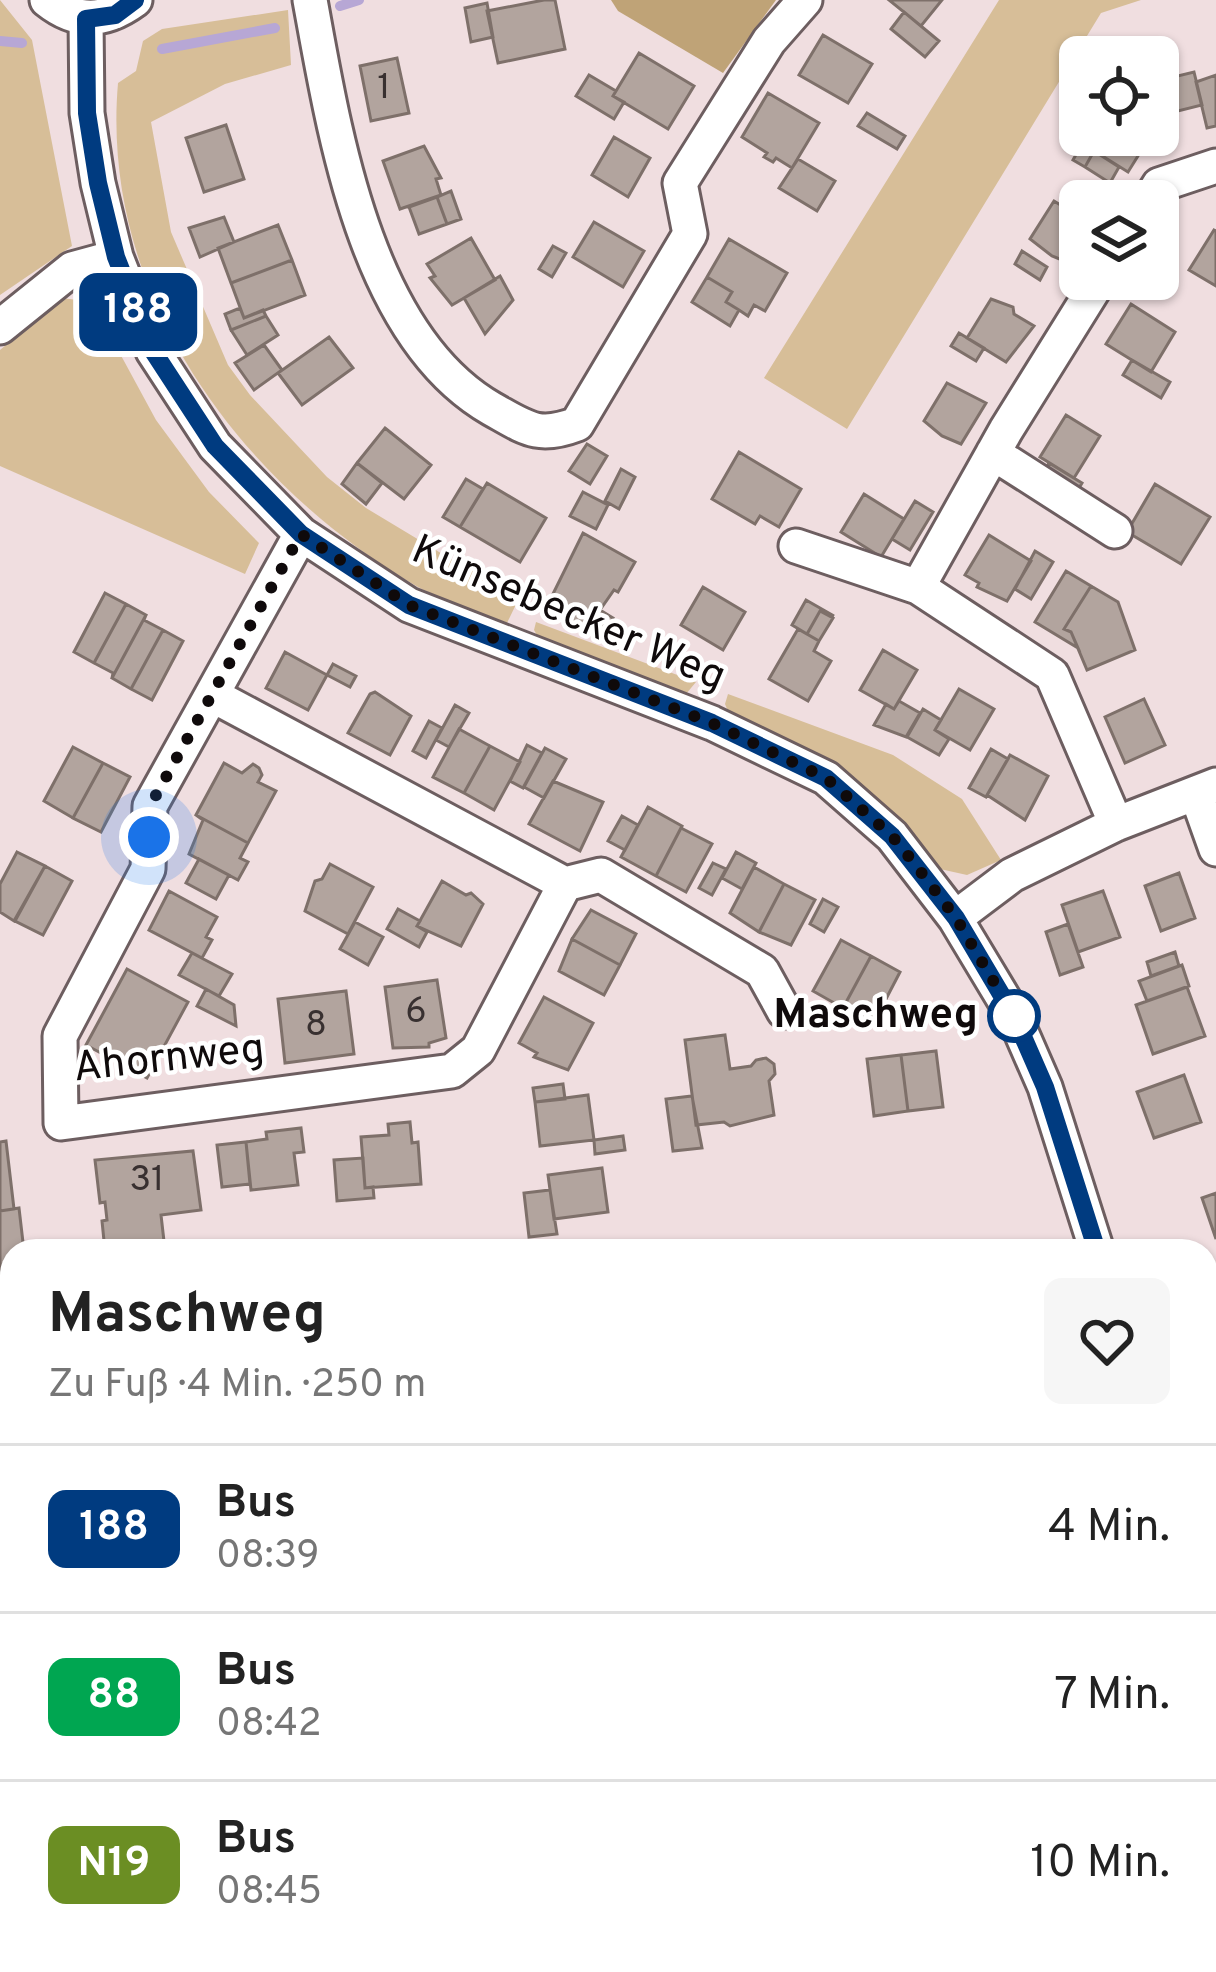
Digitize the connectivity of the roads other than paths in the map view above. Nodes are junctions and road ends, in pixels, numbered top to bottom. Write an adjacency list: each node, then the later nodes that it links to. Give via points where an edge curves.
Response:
1 (47, 0): 5 (street)
2 (135, 0): 5 (street, via 115,15)
3 (310, 0): 4 (street, via 350,190 388,286 453,380 530,430 552,434 577,424 690,234 680,183 755,61)
4 (805, 0)
5 (86, 19): 8 (street, Künsebecker Weg, via 87,113)
6 (1216, 166): 7 (street)
7 (1174, 180)
8 (116, 257): 10 (street, via 72,269); 13 (street, Künsebecker Weg, via 153,351 215,446)
9 (1087, 300): 11 (street)
10 (0, 327)
11 (993, 453): 12 (street); 15 (street)
12 (1115, 531)
13 (301, 534): 16 (street, Ahornweg); 21 (street, Künsebecker Weg, via 409,605 712,723 826,778 892,836)
14 (796, 546): 15 (street)
15 (918, 587): 18 (street, via 1052,675)
16 (212, 695): 20 (street); 20 (street, Ahornweg, via 150,806 148,869 60,1036 61,1123 452,1071 478,1050)
17 (1206, 789): 18 (street); 19 (street)
18 (1116, 824): 21 (street, via 1012,875)
19 (1216, 849)
20 (565, 884): 22 (street, via 601,875 762,971)
21 (956, 918): 23 (street, Künsebecker Weg, via 1037,1069)
22 (784, 1011)
23 (1093, 1239)

